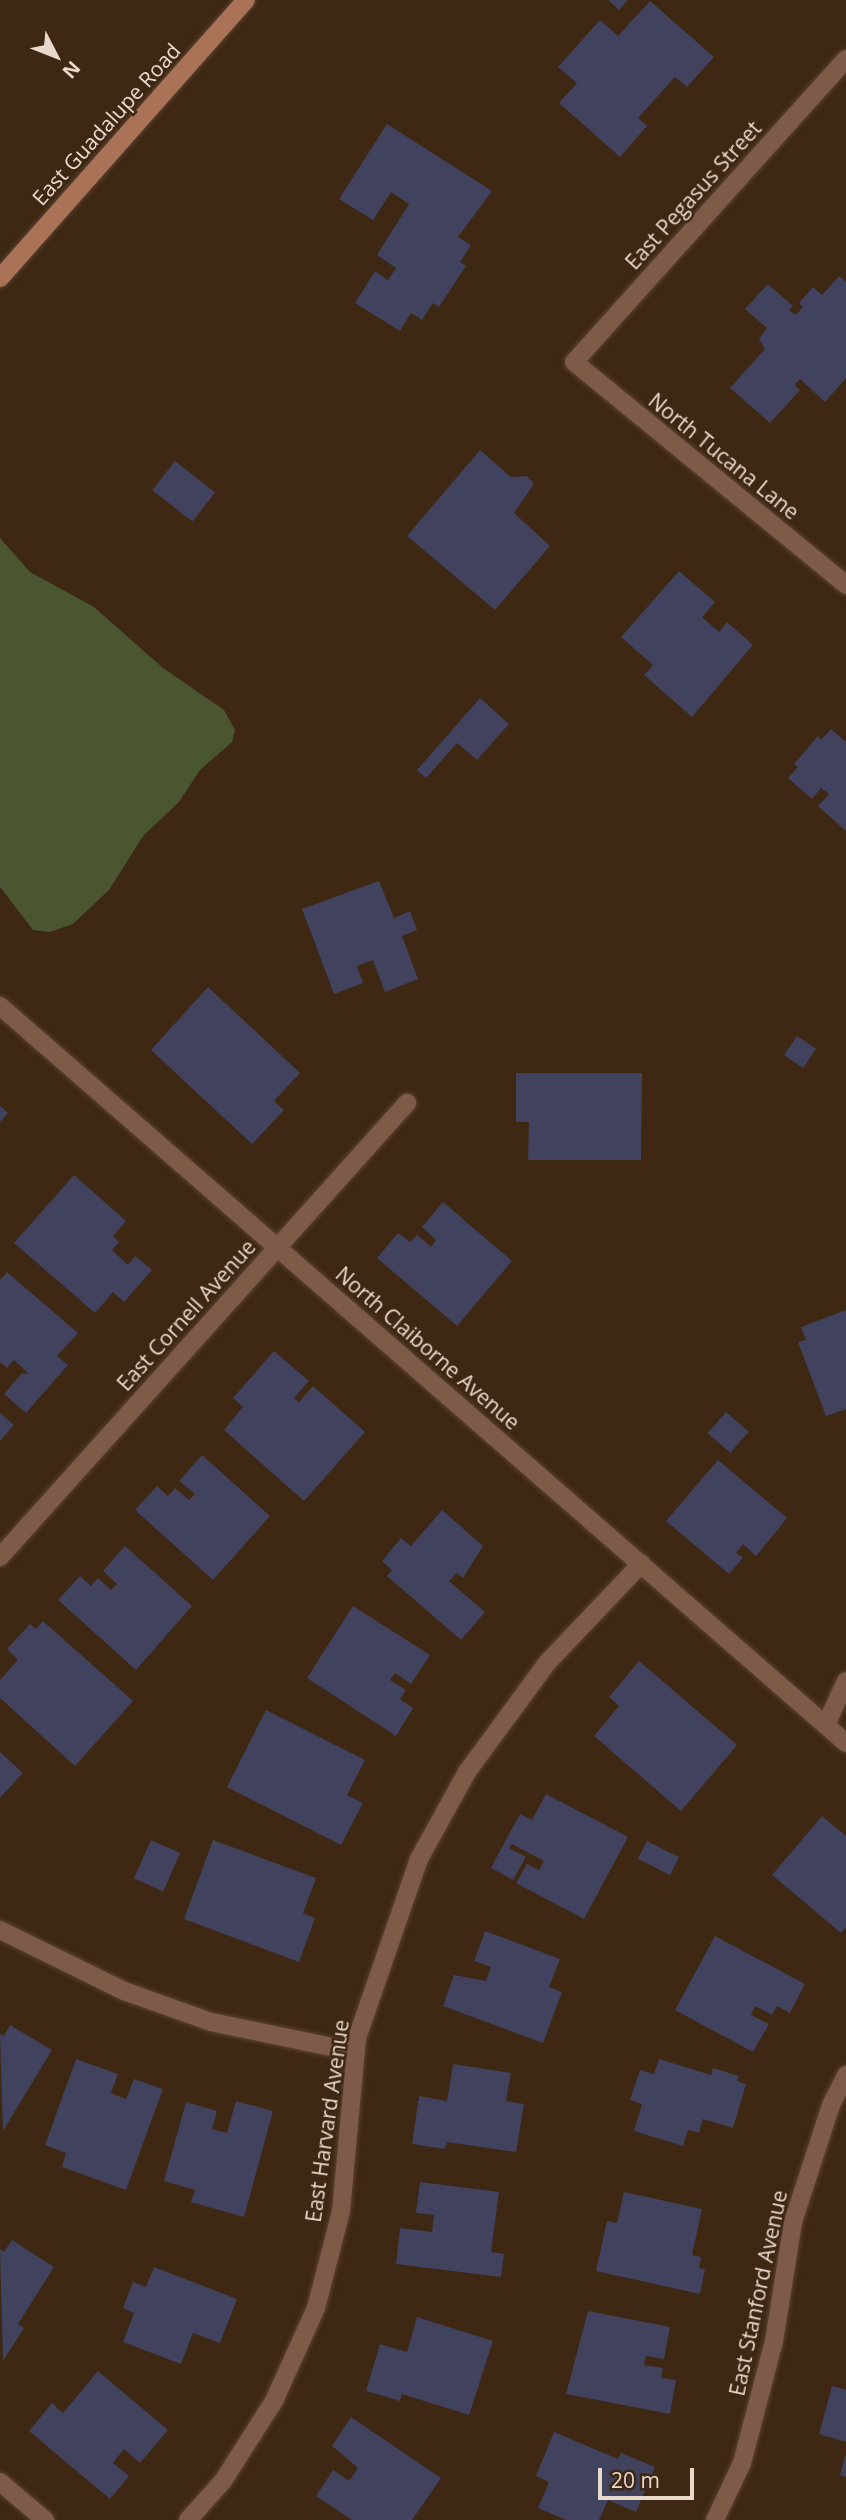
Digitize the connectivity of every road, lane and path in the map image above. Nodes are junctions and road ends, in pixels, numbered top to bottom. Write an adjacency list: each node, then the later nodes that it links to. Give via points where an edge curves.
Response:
1 (246, 0): 3 (main road, East Guadalupe Road)
2 (846, 59): 4 (street, East Pegasus Street)
3 (0, 278)
4 (574, 362): 5 (street, North Tucana Lane)
5 (846, 585)
6 (0, 1006): 8 (street, North Claiborne Avenue)
7 (407, 1103): 8 (street, East Cornell Avenue)
8 (277, 1247): 9 (street, East Cornell Avenue); 10 (street, North Claiborne Avenue)
9 (0, 1557)
10 (640, 1564): 12 (street, North Claiborne Avenue); 15 (street, East Harvard Avenue, via 547,1663 467,1772 419,1859 387,1940)
11 (846, 1681): 12 (street)
12 (826, 1725): 13 (street, North Claiborne Avenue)
13 (846, 1743)
14 (0, 1930): 15 (street, via 124,1991 211,2022)
15 (356, 2052): 19 (street, East Harvard Avenue, via 341,2211 316,2308 274,2401 223,2481)
16 (846, 2075): 20 (street, East Stanford Avenue, via 831,2105 793,2222 774,2341 742,2463)
17 (0, 2482): 18 (street)
18 (45, 2520)
19 (188, 2520)
20 (715, 2520)

